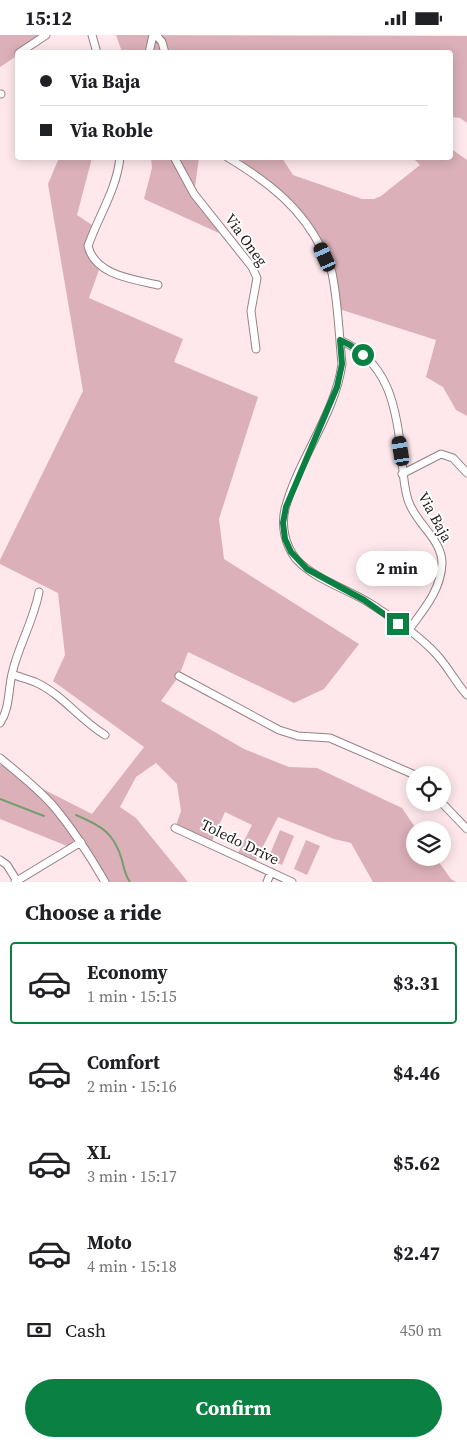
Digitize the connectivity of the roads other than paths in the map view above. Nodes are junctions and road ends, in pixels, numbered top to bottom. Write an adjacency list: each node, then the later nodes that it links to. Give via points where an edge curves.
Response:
1 (46, 35): 4 (street)
2 (92, 35): 5 (street)
3 (154, 35): 6 (street); 7 (street, via 162,42)
4 (23, 50)
5 (95, 50)
6 (150, 50)
7 (164, 50)
8 (120, 160): 11 (street, via 112,189 88,247 90,256 100,267)
9 (175, 160): 13 (street, Via Oneg, via 194,194 252,267 257,278 251,311)
10 (232, 160): 12 (street, via 282,194 319,243 332,271)
11 (158, 285)
12 (340, 340): 15 (street, Via Baja, via 363,355 384,379 392,397); 17 (street, via 342,364 337,387 286,507 285,539 291,552 307,569 364,600)
13 (256, 349)
14 (467, 473): 15 (street, via 454,458 441,454)
15 (402, 474): 17 (street, Via Baja, via 408,501 436,543 442,562 434,596)
16 (38, 592): 18 (street, via 35,611)
17 (408, 631): 20 (street, via 438,656)
18 (12, 674): 21 (street, via 8,705); 22 (street, via 35,682)
19 (179, 675): 24 (street, via 279,730 298,736 330,738)
20 (467, 695)
21 (0, 723)
22 (105, 735)
23 (0, 758): 28 (street, via 54,807)
24 (406, 771)
25 (450, 811): 27 (street)
26 (175, 828): 30 (street, Toledo Drive)
27 (467, 829)
28 (81, 842): 31 (street); 32 (street)
29 (0, 861): 31 (street, via 7,865)
30 (271, 872): 33 (street); 34 (street, Toledo Drive)
31 (16, 881)
32 (105, 882)
33 (266, 882)
34 (292, 882)

